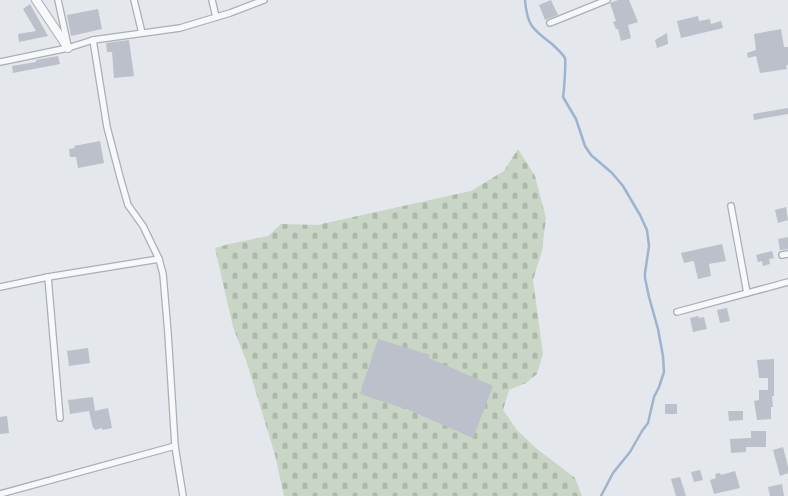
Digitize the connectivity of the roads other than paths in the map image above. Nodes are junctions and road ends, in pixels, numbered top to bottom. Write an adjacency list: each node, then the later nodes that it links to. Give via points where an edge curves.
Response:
1 (36, 0): 11 (street)
2 (58, 0): 11 (street)
3 (134, 0): 9 (street)
4 (212, 0): 7 (street)
5 (264, 0): 7 (street)
6 (607, 0): 8 (street)
7 (216, 17): 9 (street, via 180,28)
8 (550, 23)
9 (142, 33): 10 (street)
10 (93, 40): 11 (street); 14 (street, via 107,127 122,187 128,205 143,226)
11 (68, 48): 12 (street)
12 (0, 62)
13 (730, 206): 18 (street)
14 (158, 259): 15 (street); 21 (street, via 166,314)
15 (48, 277): 17 (street); 20 (street)
16 (788, 282): 18 (street)
17 (0, 287)
18 (746, 293): 19 (street)
19 (677, 312)
20 (60, 418)
21 (175, 446): 22 (street); 23 (street)
22 (0, 494)
23 (183, 496)

